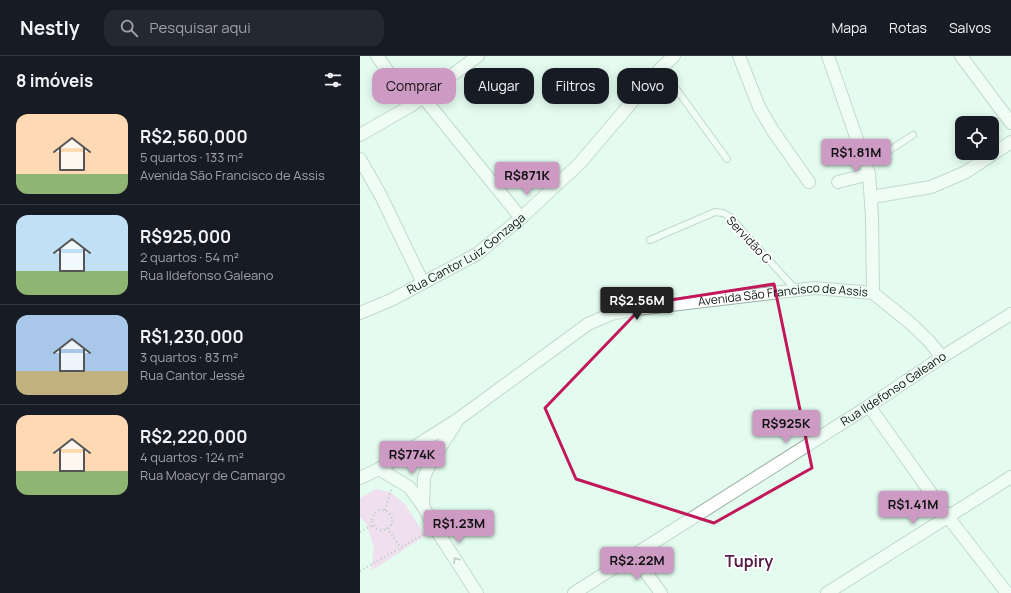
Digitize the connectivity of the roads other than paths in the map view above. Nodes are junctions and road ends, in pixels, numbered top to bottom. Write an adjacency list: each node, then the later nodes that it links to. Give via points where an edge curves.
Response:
1 (377, 56): 12 (street)
2 (478, 56): 8 (street)
3 (674, 56): 7 (street, Rua Cantor Luiz Gonzaga)
4 (739, 56): 20 (street, via 759,107 773,132)
5 (828, 56): 19 (street)
6 (961, 56): 13 (street)
7 (661, 68)
8 (456, 72)
9 (678, 92): 18 (lane)
10 (428, 104): 23 (street)
11 (630, 104): 23 (street, Rua Cantor Luiz Gonzaga, via 580,163)
12 (412, 105): 14 (street)
13 (1009, 116)
14 (360, 135)
15 (913, 135): 19 (lane)
16 (1011, 142): 22 (street, via 966,172 931,187)
17 (360, 159): 25 (street)
18 (727, 160)
19 (868, 169): 21 (street); 22 (street)
20 (809, 182)
21 (838, 182)
22 (872, 197): 27 (street)
23 (521, 218): 25 (street, Rua Cantor Luiz Gonzaga, via 477,254)
24 (650, 240): 26 (lane, Servidão C, via 715,212 723,213 730,217)
25 (423, 283): 28 (street, Rua Cantor Luiz Gonzaga)
26 (796, 290): 27 (street, Avenida São Francisco de Assis, via 815,288); 32 (street, Avenida São Francisco de Assis, via 611,314 588,324)
27 (873, 293): 30 (street, Avenida São Francisco de Assis, via 910,322)
28 (360, 313)
29 (1011, 314): 30 (street, Rua Ildefonso Galeano)
30 (942, 357): 31 (street, Rua Ildefonso Galeano)
31 (869, 406): 37 (street); 38 (street, Rua Ildefonso Galeano)
32 (457, 420): 33 (street, Avenida São Francisco de Assis); 36 (street, via 424,477)
33 (379, 470): 35 (street, Avenida São Francisco de Assis); 36 (street, via 409,487)
34 (1011, 477): 37 (street)
35 (360, 478)
36 (423, 506): 39 (street, one-way to 36)
37 (948, 517): 42 (street); 43 (street)
38 (633, 556): 40 (street, Rua Ildefonso Galeano); 41 (street)
39 (477, 593)
40 (574, 593)
41 (661, 593)
42 (827, 593)
43 (1007, 593)

